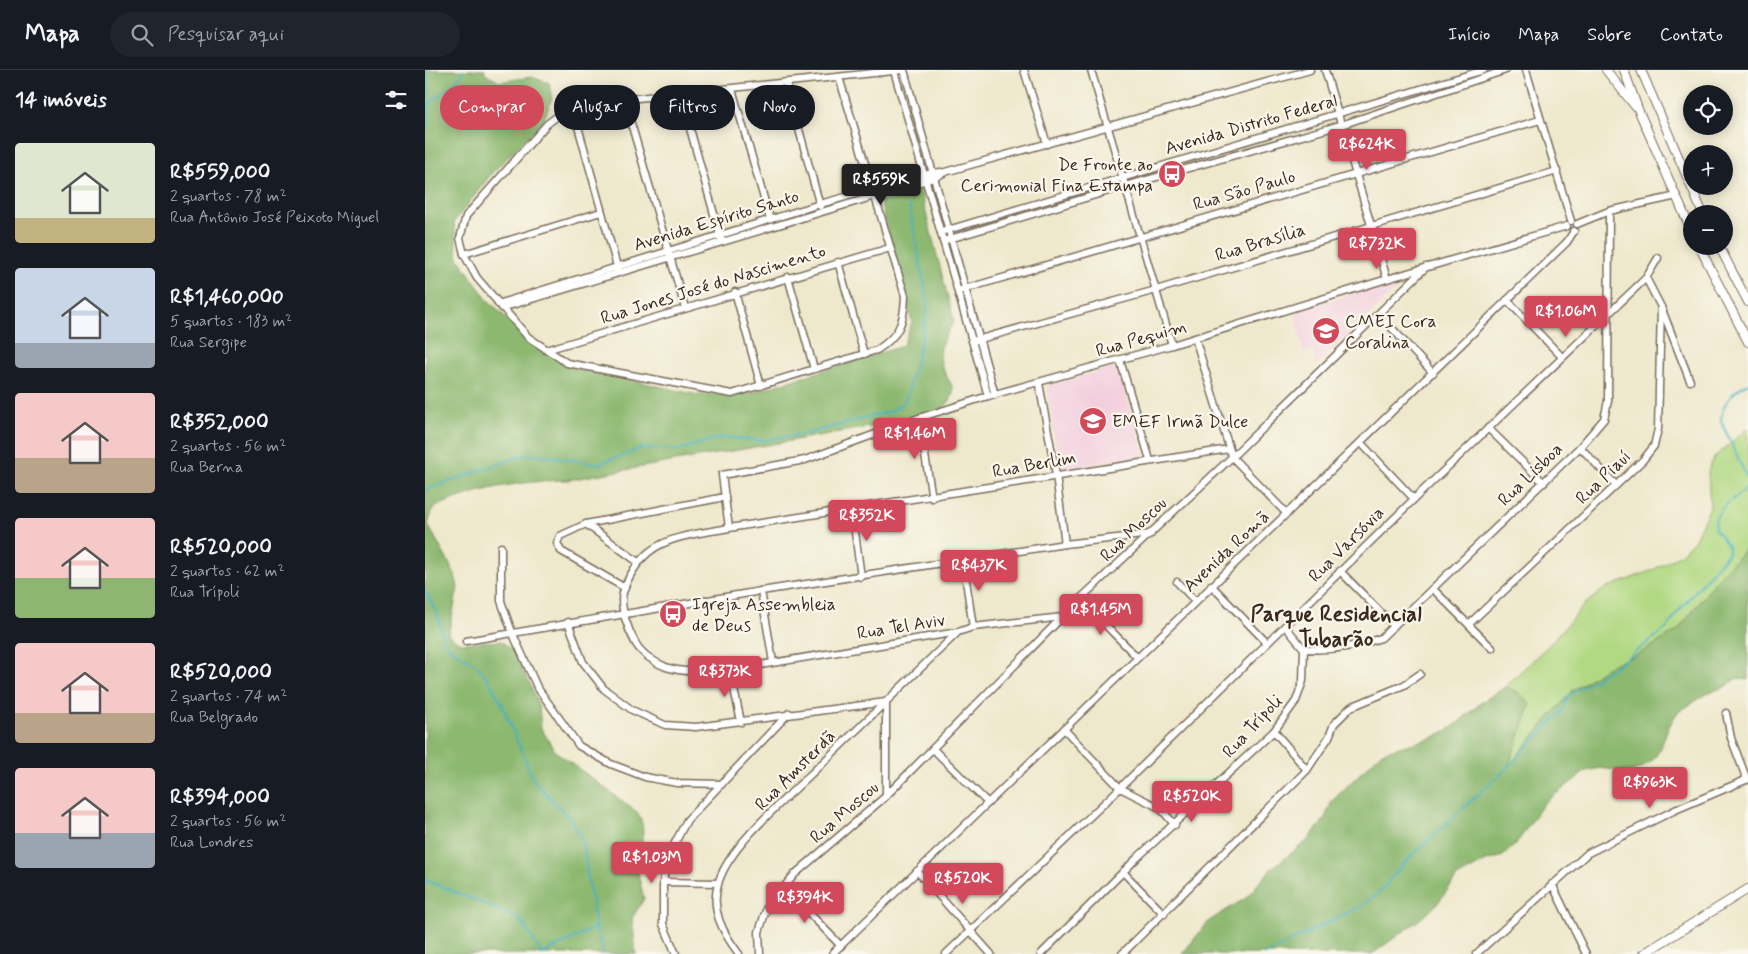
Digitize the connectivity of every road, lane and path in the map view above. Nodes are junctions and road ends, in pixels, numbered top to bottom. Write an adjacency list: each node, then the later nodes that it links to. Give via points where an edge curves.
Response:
1 (903, 70): 12 (street); 29 (street)
2 (1024, 70): 26 (street)
3 (1091, 70): 22 (street)
4 (1310, 70): 22 (street, Avenida Espírito Santo)
5 (1325, 70): 18 (street)
6 (1484, 70): 18 (street, Avenida Distrito Federal)
7 (1506, 70): 21 (street, Avenida Distrito Federal)
8 (1526, 70): 20 (street)
9 (1606, 70): 17 (street)
10 (1624, 70): 17 (street)
11 (1641, 70): 36 (street)
12 (894, 71): 13 (street); 31 (street)
13 (839, 77): 14 (street); 33 (street)
14 (786, 82): 15 (street); 37 (street)
15 (735, 89)
16 (735, 99): 41 (street)
17 (1638, 109): 35 (street)
18 (1337, 114): 21 (street); 30 (street, Avenida Distrito Federal)
19 (554, 119): 51 (street, via 466,216 460,238)
20 (1540, 120): 27 (street); 28 (street, Rua São Paulo)
21 (1341, 125): 28 (street); 32 (street, Avenida Distrito Federal)
22 (1107, 128): 26 (street, Avenida Espírito Santo); 30 (street)
23 (579, 130): 40 (street)
24 (633, 130): 52 (street)
25 (690, 130): 47 (street)
26 (1047, 144): 29 (street, Avenida Espírito Santo)
27 (1557, 171): 42 (street, Rua Brasília); 43 (street)
28 (1357, 173): 42 (street); 46 (street, Rua São Paulo)
29 (933, 175): 31 (street, Avenida Espírito Santo); 44 (street)
30 (1122, 177): 32 (street); 44 (street, Avenida Distrito Federal)
31 (925, 178): 33 (street, Avenida Espírito Santo); 34 (street, Avenida Espírito Santo); 45 (street)
32 (1125, 186): 46 (street); 48 (street, Avenida Distrito Federal)
33 (873, 189): 34 (street); 37 (street, Avenida Espírito Santo)
34 (875, 196): 37 (street, Avenida Espírito Santo); 50 (street)
35 (1677, 196): 38 (street, Rua Pequim); 39 (street)
36 (1699, 205)
37 (821, 208): 41 (street, Avenida Espírito Santo); 47 (street, Avenida Espírito Santo)
38 (1609, 211): 43 (street, Rua Pequim); 71 (street, Rua Lisboa)
39 (1683, 211)
40 (601, 212): 51 (street); 58 (street)
41 (770, 220): 47 (street, Avenida Espírito Santo)
42 (1371, 224): 61 (street); 63 (street, Rua Brasília)
43 (1572, 224): 57 (street, Rua Pequim); 66 (street, Avenida Romã, via 1569,230 1574,231 1567,242)
44 (950, 229): 45 (street, Avenida Distrito Federal); 48 (street)
45 (941, 232): 49 (street)
46 (1140, 236): 62 (street, Rua São Paulo); 63 (street)
47 (721, 238): 52 (street, Avenida Espírito Santo)
48 (953, 238): 49 (street, Avenida Distrito Federal); 62 (street)
49 (943, 241): 64 (street)
50 (890, 248): 56 (street, Rua Jones José do Nascimento); 79 (street, via 905,296 905,317 892,340)
51 (464, 254): 68 (street, via 477,278)
52 (668, 254): 58 (street, Avenida Espírito Santo); 70 (street)
53 (1704, 255): 76 (street)
54 (1724, 255): 67 (street)
55 (1658, 258): 60 (street, Rua Varsóvia)
56 (839, 262): 59 (street, Rua Jones José do Nascimento); 79 (street)
57 (1426, 267): 61 (street, Rua Pequim); 72 (street, Rua Moscou)
58 (618, 270): 68 (street, Avenida Espírito Santo)
59 (788, 277): 65 (street, Rua Jones José do Nascimento); 82 (street)
60 (1646, 278): 69 (street); 71 (street, Rua Varsóvia)
61 (1387, 279): 74 (street, Rua Pequim)
62 (967, 287): 64 (street, Rua São Paulo); 73 (street)
63 (1156, 290): 73 (street, Rua Brasília); 77 (street)
64 (958, 291): 75 (street)
65 (735, 292): 70 (street, Rua Jones José do Nascimento); 86 (street)
66 (1507, 300): 80 (street); 83 (street, Avenida Romã)
67 (1748, 302)
68 (500, 306): 78 (street, via 528,337)
69 (1661, 307): 84 (street); 97 (street, Rua Piauí, via 1657,442)
70 (685, 308): 78 (street, Rua Jones José do Nascimento)
71 (1610, 311): 80 (street, Rua Varsóvia); 91 (street, Rua Lisboa, via 1606,413 1600,426)
72 (1379, 314): 83 (street); 93 (street, Rua Moscou)
73 (980, 338): 75 (street, Rua Brasília); 87 (street)
74 (1195, 338): 77 (street, Rua Pequim); 92 (street)
75 (973, 341): 87 (street)
76 (1747, 341)
77 (1172, 345): 81 (street, Rua Pequim)
78 (546, 350): 86 (street, via 567,363 732,394)
79 (864, 354): 82 (street)
80 (1561, 356): 89 (street, Rua Varsóvia)
81 (1120, 360): 85 (street, Rua Pequim); 94 (street)
82 (814, 369): 86 (street)
83 (1433, 372): 90 (street, Avenida Romã)
84 (1690, 382)
85 (1039, 383): 87 (street, Rua Pequim); 95 (street)
86 (761, 386)
87 (992, 395): 88 (street, Rua Pequim)
88 (919, 418): 98 (street, Rua Pequim, via 805,460 723,475); 99 (street)
89 (1488, 428): 96 (street); 100 (street, Rua Varsóvia)
90 (1361, 443): 100 (street); 102 (street, Avenida Romã)
91 (1580, 447): 96 (street, Rua Lisboa); 97 (street)
92 (1229, 449): 93 (street); 94 (street, Rua Berlim)
93 (1232, 457): 102 (street); 105 (street, Rua Moscou)
94 (1150, 460): 95 (street, Rua Berlim)
95 (1056, 475): 99 (street, Rua Berlim); 106 (street)
96 (1544, 483): 115 (street, Rua Lisboa)
97 (1616, 485): 122 (street, Rua Piauí)
98 (725, 497): 103 (street); 104 (street)
99 (932, 498): 101 (street, Rua Berlim)
100 (1414, 499): 110 (street, Rua Varsóvia)
101 (852, 510): 104 (street, Rua Berlim); 111 (street)
102 (1287, 514): 113 (street, Avenida Romã)
103 (586, 524): 109 (street); 114 (street, via 560,536 557,542 561,551)
104 (729, 528): 109 (street, Rua Berlim, via 669,541 651,550)
105 (1151, 534): 106 (street); 117 (street, Rua Moscou)
106 (1065, 544): 108 (street)
107 (501, 547): 126 (street, via 501,601)
108 (963, 561): 111 (street); 125 (street)
109 (638, 562): 114 (street, Rua Berlim)
110 (1340, 571): 123 (street, Rua Varsóvia); 124 (street)
111 (861, 576): 116 (street)
112 (1177, 582): 118 (street)
113 (1211, 585): 118 (street, Avenida Romã); 129 (street)
114 (625, 588): 119 (street, Rua Berlim, via 622,598)
115 (1433, 589): 122 (street); 124 (street, Rua Lisboa)
116 (761, 591): 119 (street); 133 (street)
117 (1080, 599): 120 (street, Rua Moscou); 132 (street)
118 (1195, 601): 132 (street, Avenida Romã)
119 (624, 613): 121 (street); 134 (street, Rua Tel Aviv, via 636,645 649,658 665,666 696,672)
120 (1063, 617): 125 (street, Rua Tel Aviv); 142 (street, Rua Moscou)
121 (569, 622): 126 (street); 139 (street, via 583,662 605,689 632,710 665,725 696,727)
122 (1469, 624): 130 (street)
123 (1285, 626): 129 (street, Rua Varsóvia); 131 (street)
124 (1394, 626): 131 (street, Rua Lisboa, via 1381,638 1360,645)
125 (973, 627): 127 (street, Rua Tel Aviv)
126 (513, 632): 128 (street); 145 (street, via 537,688 579,746 645,778)
127 (958, 632): 133 (street, Rua Tel Aviv); 136 (street, Rua Amsterdã)
128 (466, 641)
129 (1267, 643): 146 (street, Rua Varsóvia)
130 (1492, 648)
131 (1304, 649): 141 (street, Rua Trípoli, via 1303,681 1296,701)
132 (1137, 657): 140 (street, Avenida Romã)
133 (773, 662): 134 (street, Rua Tel Aviv)
134 (730, 670): 139 (street)
135 (1420, 674): 143 (street, via 1404,685 1351,707 1334,724)
136 (885, 702): 137 (street); 147 (street); 155 (street, Rua Amsterdã, via 732,855)
137 (789, 713): 139 (street); 145 (street)
138 (1725, 713): 144 (street)
139 (741, 722)
140 (1064, 729): 146 (street); 148 (street, Avenida Romã)
141 (1274, 731): 143 (street); 149 (street, Rua Trípoli)
142 (933, 749): 147 (street, Rua Moscou); 148 (street)
143 (1307, 770): 159 (street)
144 (1747, 780): 156 (street, via 1616,837 1588,853)
145 (722, 784): 154 (street, via 687,820 674,840)
146 (1120, 788): 150 (street); 160 (street, Rua Varsóvia)
147 (886, 796): 157 (street, Rua Moscou)
148 (988, 803): 152 (street, Avenida Romã)
149 (1193, 807): 150 (street); 151 (street, Rua Trípoli)
150 (1160, 808): 151 (street)
151 (1175, 825): 153 (street, Rua Trípoli)
152 (917, 871): 160 (street); 161 (street, Avenida Romã)
153 (1123, 872): 159 (street); 168 (street, Rua Trípoli)
154 (663, 882): 155 (street); 162 (street, via 663,924)
155 (718, 883): 163 (street, Rua Amsterdã, via 715,901 721,928)
156 (1552, 884): 170 (street); 171 (street)
157 (784, 887): 161 (street); 164 (street, Rua Moscou, via 767,906 759,932)
158 (1748, 889): 172 (street)
159 (1164, 914): 169 (street)
160 (971, 930): 166 (street, Rua Varsóvia); 167 (street)
161 (841, 946): 165 (street, Avenida Romã)
162 (676, 954)
163 (739, 954)
164 (760, 954)
165 (832, 954)
166 (946, 954)
167 (991, 954)
168 (1041, 954)
169 (1122, 954)
170 (1476, 954)
171 (1586, 954)
172 (1643, 954)

